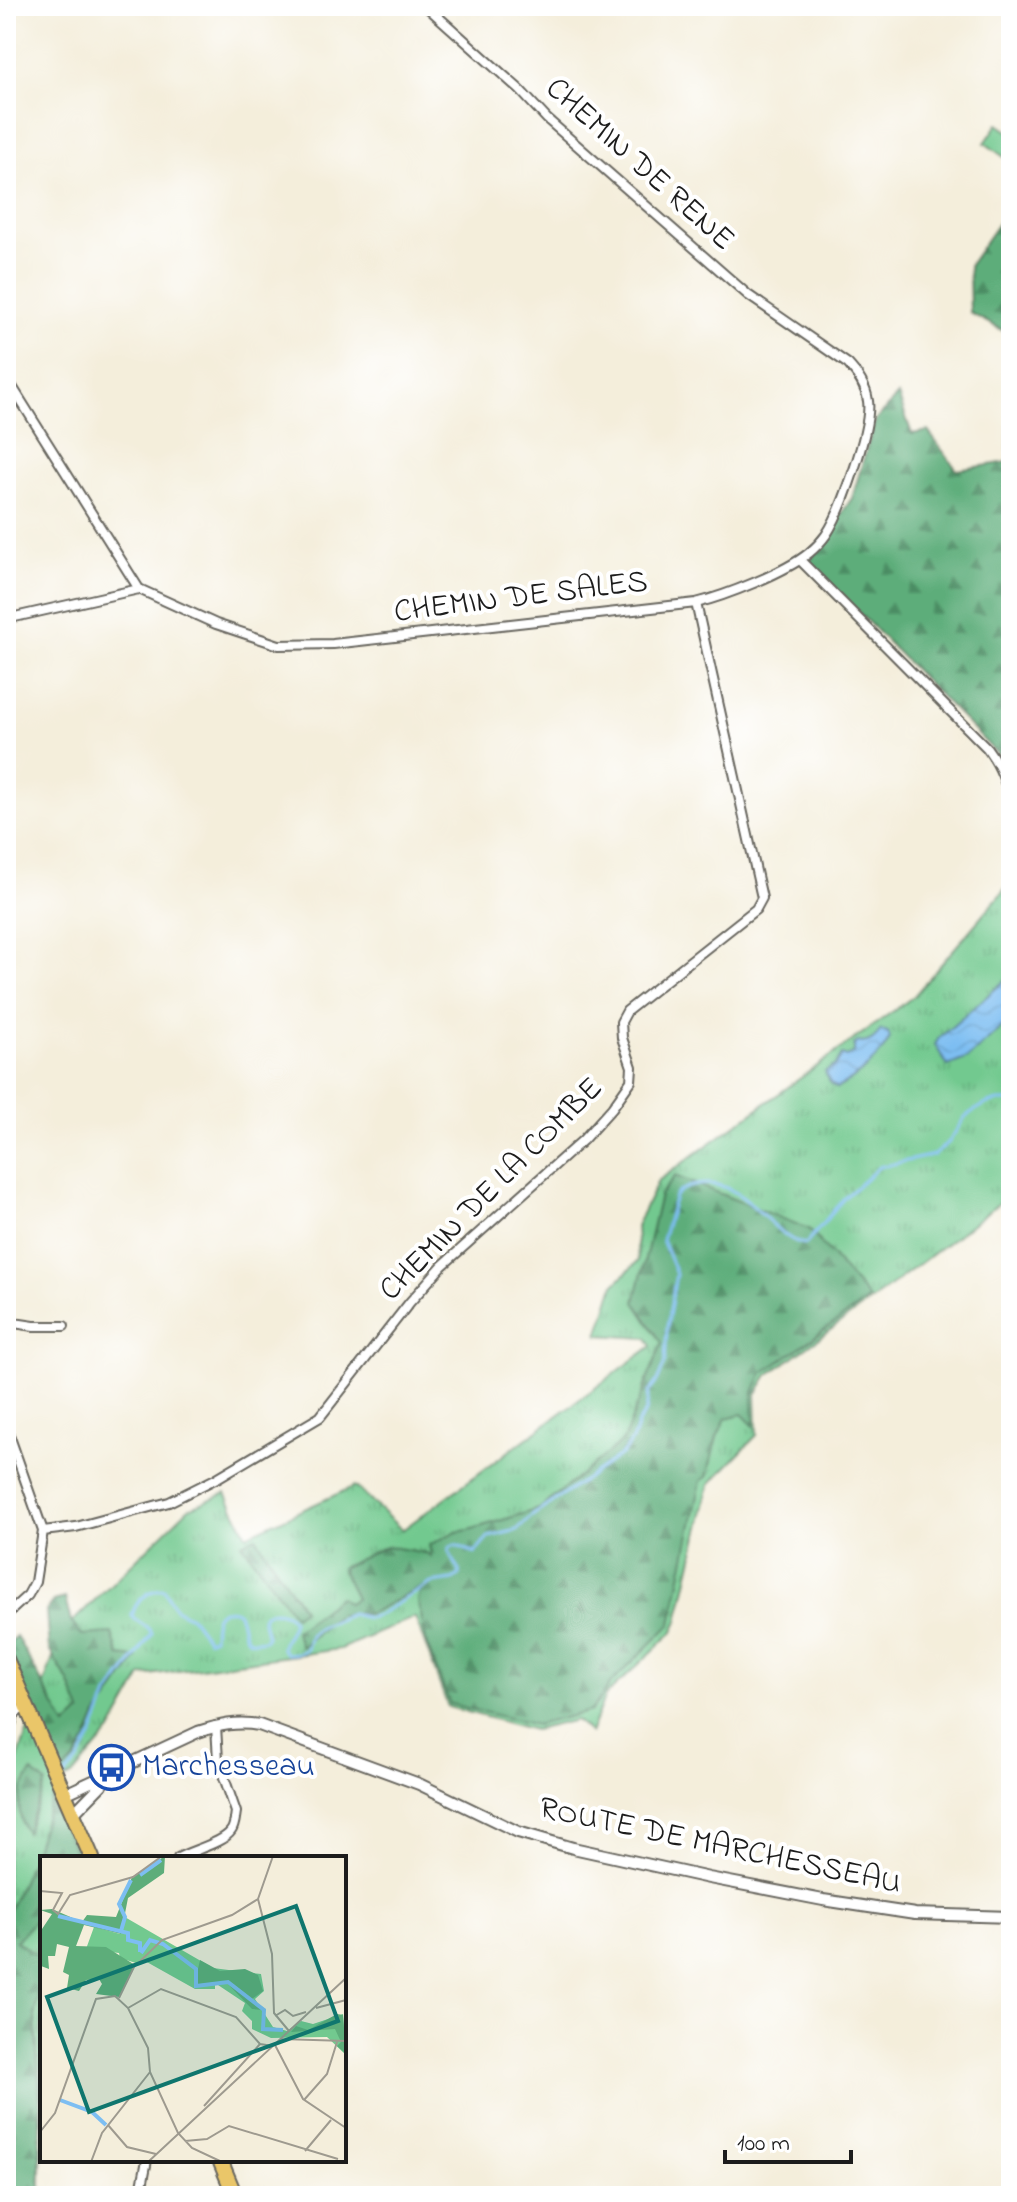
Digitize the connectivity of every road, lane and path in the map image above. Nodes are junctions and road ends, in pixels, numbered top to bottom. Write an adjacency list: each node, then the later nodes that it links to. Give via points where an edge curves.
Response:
1 (426, 6): 2 (street, CHEMIN DE RENE, via 748,295)
2 (827, 350): 4 (street, CHEMIN DE SALES, via 859,376 869,403 867,426 839,511 826,535)
3 (6, 377): 5 (street)
4 (800, 560): 6 (street, CHEMIN DE SALES); 8 (street, via 987,748 1003,773)
5 (139, 589): 6 (street, CHEMIN DE SALES, via 279,645 333,644); 7 (street)
6 (696, 603): 12 (street, CHEMIN DE LA COMBE, via 762,898 756,909 627,1011 621,1022 631,1081 612,1108 442,1266 320,1417 169,1502)
7 (6, 619)
8 (1011, 809)
9 (6, 1324): 10 (street)
10 (64, 1326)
11 (6, 1426): 12 (street)
12 (43, 1531): 13 (street, via 35,1582)
13 (6, 1615)
14 (6, 1659): 15 (main road)
15 (26, 1705): 17 (street, via 14,1715); 19 (main road)
16 (216, 1726): 18 (street, ROUTE DE MARCHESSEAU); 22 (street, via 218,1760 235,1820 231,1831); 23 (street, ROUTE DE MARCHESSEAU, via 259,1725 419,1784 518,1832 573,1848 823,1900 915,1914)
17 (6, 1742)
18 (114, 1772): 19 (street); 20 (street)
19 (60, 1784): 20 (main road)
20 (73, 1814): 21 (main road)
21 (91, 1856)
22 (182, 1856)
23 (1011, 1917)
24 (147, 2162): 26 (street)
25 (221, 2162): 27 (main road)
26 (140, 2196)
27 (235, 2196)

